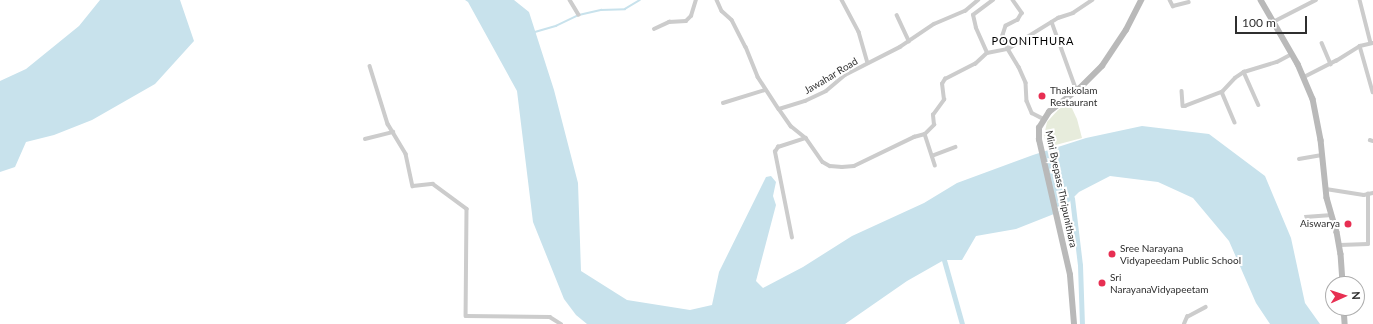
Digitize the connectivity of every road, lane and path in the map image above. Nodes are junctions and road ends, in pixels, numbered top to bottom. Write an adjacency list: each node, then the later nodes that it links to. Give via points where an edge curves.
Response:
1 (570, 0): 15 (street)
2 (696, 0): 19 (street, via 686,21 669,22)
3 (716, 0): 32 (street, via 722,11 732,20)
4 (842, 0): 27 (street, via 858,32)
5 (978, 0): 20 (street, Jawahar Road, via 965,11 934,24)
6 (993, 0): 25 (street, via 974,15 976,28)
7 (1013, 0): 24 (street, via 1022,13 1018,20 1006,26 1003,35)
8 (1092, 0): 17 (street, via 1073,13)
9 (1141, 0): 33 (main road, Mini Byepass Thripunithara, via 1111,54)
10 (1170, 0): 14 (street, via 1173,6)
11 (1261, 0): 18 (main road)
12 (1316, 0): 18 (street)
13 (1360, 0): 22 (street)
14 (1189, 2)
15 (579, 15)
16 (897, 15): 20 (street)
17 (1052, 22): 24 (street); 33 (street)
18 (1273, 22): 26 (main road)
19 (654, 29)
20 (909, 41): 27 (street, Jawahar Road)
21 (1322, 42): 28 (street)
22 (1372, 43): 23 (street)
23 (1360, 46): 28 (street); 36 (street)
24 (1008, 49): 25 (street); 40 (street, via 1026,83 1032,113)
25 (987, 53): 43 (street, via 975,64 945,79 942,84 944,100 933,115 934,125)
26 (1292, 54): 30 (street, via 1277,62); 31 (main road)
27 (868, 63): 39 (street, Jawahar Road, via 805,102)
28 (1332, 64): 31 (street)
29 (370, 66): 42 (street, via 388,124)
30 (1244, 72): 35 (street); 38 (street)
31 (1304, 77): 47 (main road, via 1313,99)
32 (765, 90): 37 (street); 39 (street)
33 (1077, 91): 40 (main road, Mini Byepass Thripunithara, via 1049,112)
34 (1182, 91): 35 (street, via 1184,107)
35 (1222, 92): 41 (street)
36 (1373, 92)
37 (723, 103)
38 (1259, 105)
39 (779, 109): 44 (street, via 791,126)
40 (1044, 119): 63 (main road, Mini Byepass Thripunithara, via 1039,128 1039,140 1066,253)
41 (1235, 122)
42 (393, 132): 45 (street); 62 (street, via 406,154 413,186 433,184 467,209 466,316 550,317)
43 (925, 134): 44 (street, via 848,167 830,166 823,162); 48 (street)
44 (806, 138): 56 (street, via 778,147 775,152)
45 (365, 139)
46 (955, 147): 48 (street)
47 (1322, 155): 49 (street); 51 (main road)
48 (932, 156): 50 (street)
49 (1299, 159)
50 (935, 165)
51 (1326, 189): 53 (street); 54 (main road)
52 (1373, 193): 53 (street)
53 (1368, 194): 57 (street)
54 (1332, 215): 55 (street); 58 (main road)
55 (1305, 218)
56 (792, 238)
57 (1368, 244): 58 (street); 59 (street)
58 (1340, 245): 60 (main road)
59 (1373, 245)
60 (1342, 276)
61 (1206, 307): 64 (street, via 1187,316)
62 (561, 324)
63 (1074, 324)
64 (1184, 324)

